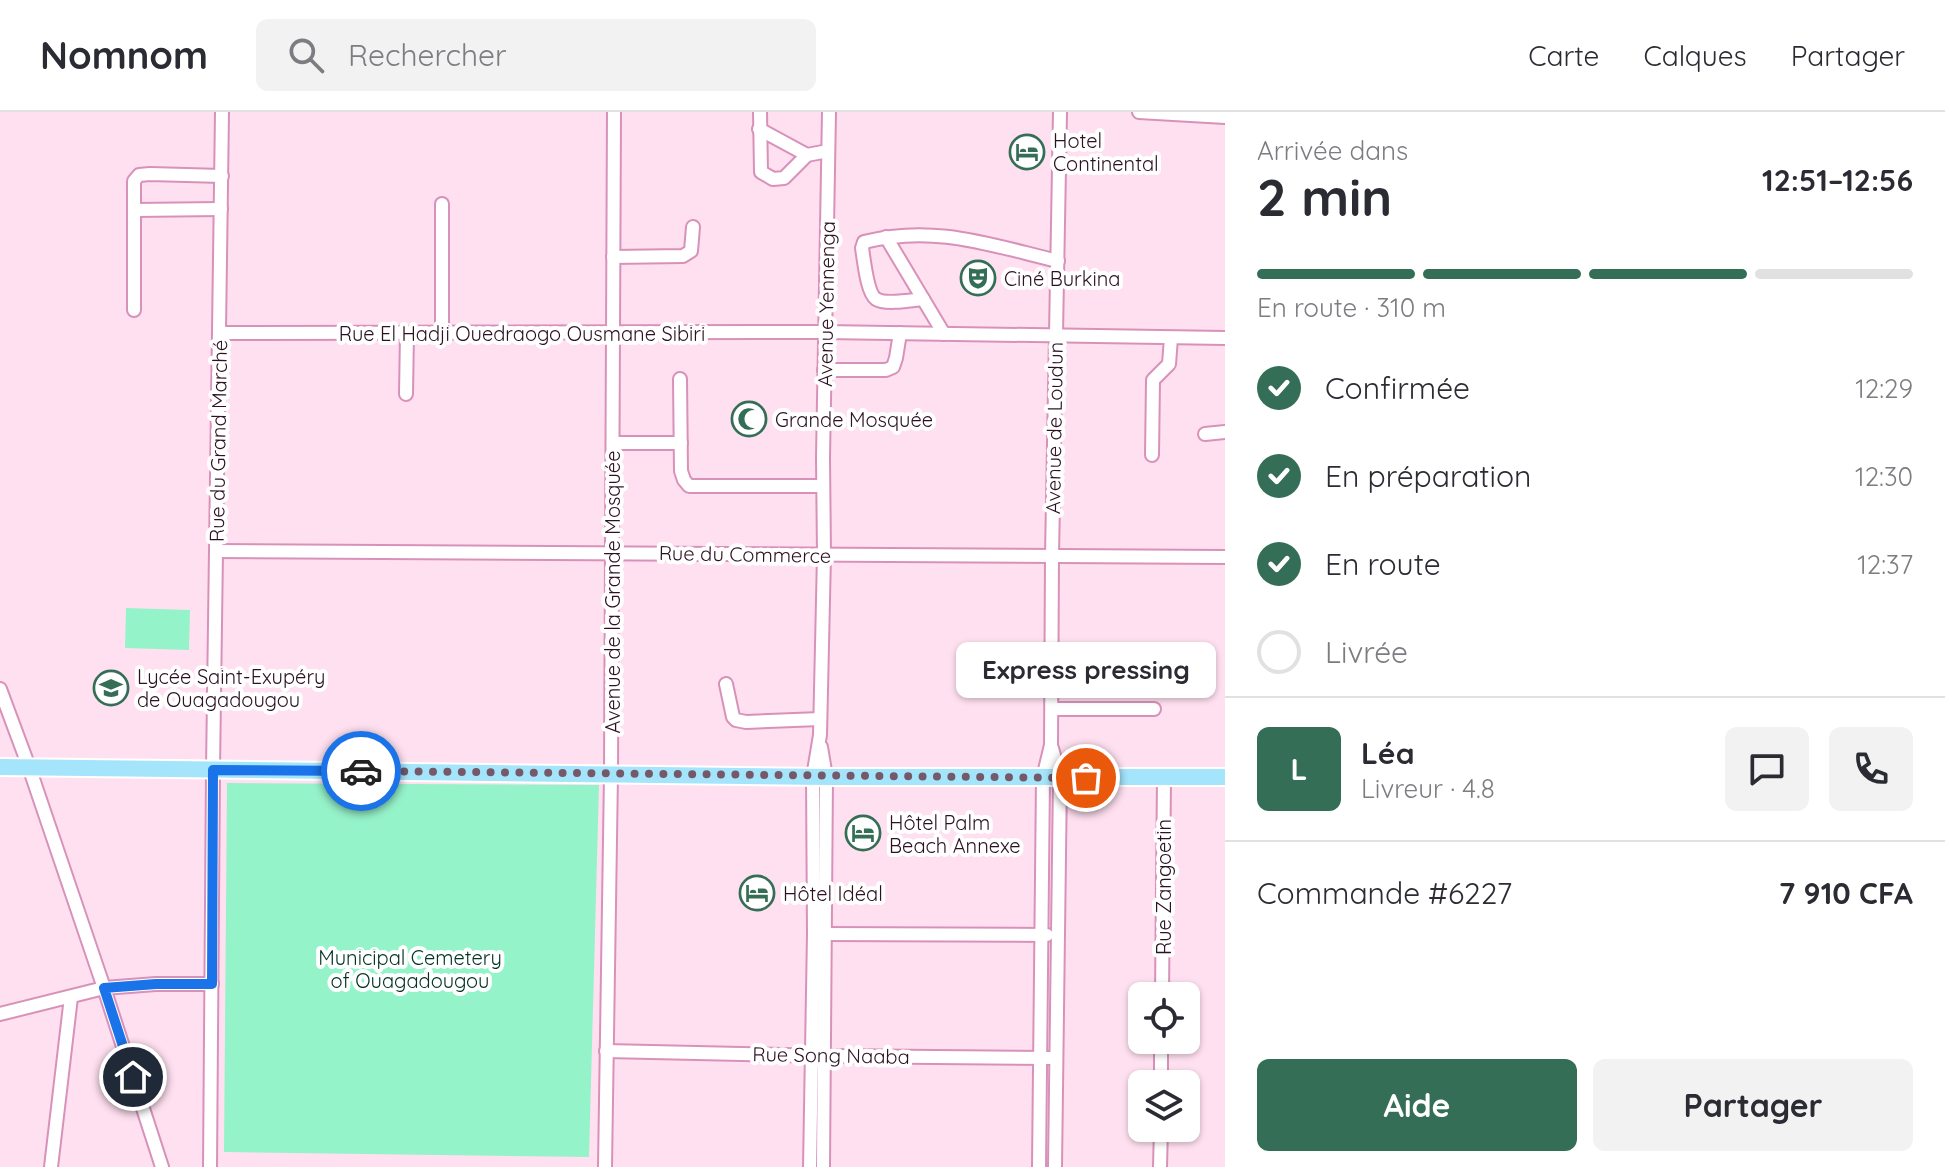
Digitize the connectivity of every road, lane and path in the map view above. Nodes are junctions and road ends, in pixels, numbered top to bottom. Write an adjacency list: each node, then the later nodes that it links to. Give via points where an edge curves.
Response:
1 (222, 112): 11 (street, Rue du Grand Marché)
2 (614, 112): 17 (street, Avenue de la Grande Mosquée)
3 (760, 112): 8 (street)
4 (829, 112): 9 (street, Avenue Yennenga)
5 (1060, 112): 18 (street, Avenue de Loudun)
6 (1139, 112): 7 (street)
7 (1225, 117)
8 (759, 129): 10 (street); 10 (street, via 761,172 773,179 784,178)
9 (828, 151): 10 (street); 22 (street, Avenue Yennenga)
10 (807, 155)
11 (222, 176): 13 (street, Rue du Grand Marché); 14 (street, via 139,175 134,181)
12 (442, 204): 25 (street)
13 (221, 209): 14 (street); 23 (street, Rue du Grand Marché)
14 (134, 210): 20 (street)
15 (693, 227): 17 (street, via 691,251 683,256)
16 (886, 237): 18 (street, via 960,237); 19 (street); 19 (street, via 864,242 862,248 870,292 884,301)
17 (613, 257): 21 (street, Avenue de la Grande Mosquée)
18 (1058, 261): 28 (street, Avenue de Loudun)
19 (923, 299): 27 (street)
20 (134, 310)
21 (614, 332): 22 (street, Rue El Hadji Ouedraogo Ousmane Sibiri); 25 (street, Rue El Hadji Ouedraogo Ousmane Sibiri); 36 (street, Avenue de la Grande Mosquée)
22 (825, 332): 26 (street, Rue El Hadji Ouedraogo Ousmane Sibiri); 31 (street, Avenue Yennenga)
23 (220, 333): 24 (street, Rue El Hadji Ouedraogo Ousmane Sibiri); 40 (street, Rue du Grand Marché)
24 (407, 333): 25 (street, Rue El Hadji Ouedraogo Ousmane Sibiri); 33 (street)
25 (442, 333)
26 (900, 333): 27 (street, Rue El Hadji Ouedraogo Ousmane Sibiri); 31 (street, via 893,367)
27 (944, 334): 28 (street, Rue El Hadji Ouedraogo Ousmane Sibiri)
28 (1057, 336): 29 (street, Rue El Hadji Ouedraogo Ousmane Sibiri); 43 (street, Avenue de Loudun)
29 (1171, 338): 30 (street, Rue El Hadji Ouedraogo Ousmane Sibiri); 38 (street, via 1169,364 1153,380)
30 (1225, 338)
31 (824, 370): 39 (street, Avenue Yennenga)
32 (680, 379): 37 (street)
33 (406, 394)
34 (1225, 432): 35 (street)
35 (1205, 434)
36 (613, 443): 37 (street); 41 (street, Avenue de la Grande Mosquée)
37 (681, 443): 39 (street, via 681,471 689,486)
38 (1152, 455)
39 (823, 486): 42 (street, Avenue Yennenga)
40 (217, 551): 41 (street, Rue du Commerce); 52 (street, Rue du Grand Marché)
41 (612, 552): 42 (street, Rue du Commerce); 53 (street, Avenue de la Grande Mosquée)
42 (824, 555): 43 (street, Rue du Commerce); 49 (street, Avenue Yennenga)
43 (1052, 556): 44 (street, Rue du Commerce); 47 (street, Avenue de Loudun)
44 (1225, 557)
45 (726, 684): 49 (street, via 736,720)
46 (0, 689): 51 (street)
47 (1052, 709): 48 (street); 57 (street, Avenue de Loudun)
48 (1154, 709)
49 (820, 719): 54 (street, Avenue Yennenga)
50 (0, 767): 51 (main road)
51 (29, 767): 52 (main road); 63 (street)
52 (213, 770): 53 (main road); 62 (street, Rue du Grand Marché)
53 (611, 774): 54 (main road); 66 (street, Avenue de la Grande Mosquée)
54 (819, 777): 57 (main road); 58 (street, Avenue Yennenga)
55 (1164, 777): 56 (main road); 57 (main road); 61 (street, Rue Zangoetin)
56 (1225, 777)
57 (1052, 778): 59 (street, Avenue de Loudun); 60 (street, Avenue de Loudun)
58 (820, 934): 59 (street); 67 (street, Avenue Yennenga)
59 (1041, 935): 60 (street); 68 (street, Avenue de Loudun)
60 (1058, 935): 69 (street, Avenue de Loudun)
61 (1162, 982)
62 (212, 984): 63 (street); 73 (street, Rue du Grand Marché)
63 (104, 988): 64 (street); 72 (street)
64 (71, 997): 65 (street); 71 (street)
65 (0, 1014)
66 (606, 1051): 67 (street, Rue Song Naaba); 74 (street, Avenue de la Grande Mosquée)
67 (819, 1056): 68 (street, Rue Song Naaba); 75 (street, Avenue Yennenga); 76 (street, Avenue Yennenga)
68 (1040, 1058): 69 (street, Rue Song Naaba); 77 (street, Avenue de Loudun)
69 (1056, 1058): 78 (street, Avenue de Loudun)
70 (1161, 1142): 79 (street)
71 (51, 1167)
72 (162, 1167)
73 (210, 1167)
74 (605, 1167)
75 (810, 1167)
76 (823, 1167)
77 (1039, 1167)
78 (1055, 1167)
79 (1160, 1167)

